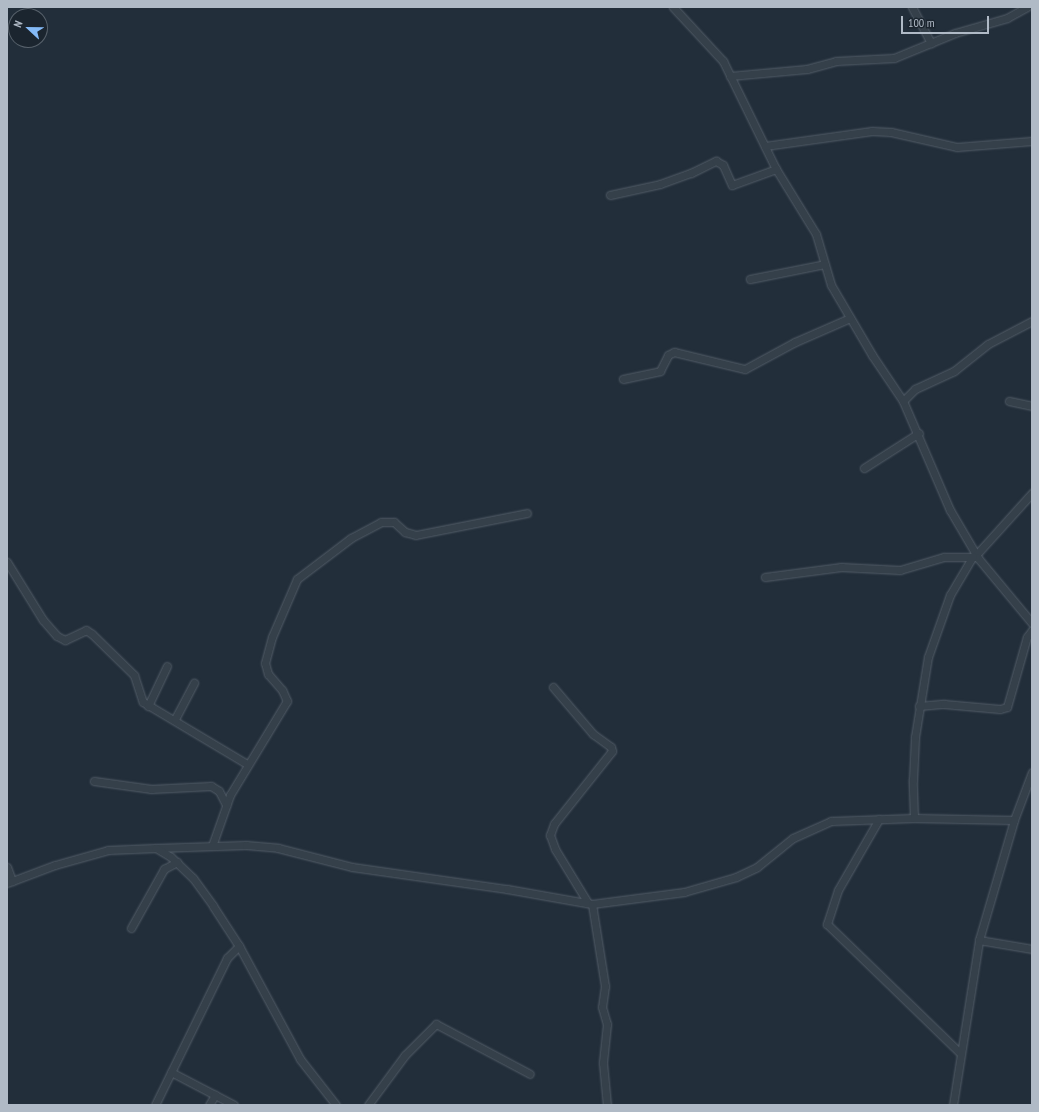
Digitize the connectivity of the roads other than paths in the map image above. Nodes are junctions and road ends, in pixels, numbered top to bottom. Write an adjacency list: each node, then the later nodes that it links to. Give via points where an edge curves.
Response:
1 (673, 7): 5 (street, via 714,51)
2 (912, 7): 4 (street)
3 (1027, 7): 4 (street, via 1007,18)
4 (931, 43): 5 (street, via 894,58 836,61 807,69)
5 (730, 76): 7 (street)
6 (1032, 141): 7 (street, via 957,148 891,132 872,131)
7 (765, 146): 8 (street)
8 (776, 169): 9 (street, via 732,185 723,165 716,161 660,184); 10 (street, via 816,234)
9 (610, 195)
10 (825, 264): 11 (street); 12 (street, via 831,285)
11 (750, 278)
12 (850, 318): 14 (street, via 795,342 745,369 674,352 668,355 660,371); 15 (street)
13 (1032, 321): 15 (street, via 988,344 954,372 915,389)
14 (623, 379)
15 (903, 401): 18 (street)
16 (1009, 401): 17 (street)
17 (1032, 406)
18 (919, 433): 19 (street); 22 (street, via 940,489)
19 (864, 468)
20 (1032, 493): 22 (street)
21 (527, 513): 33 (street, via 416,535 405,532 394,522 381,522 351,538 297,579 275,629 265,663 268,674 282,690 286,701)
22 (976, 556): 24 (street, via 944,557 900,570 841,567); 25 (street); 31 (street, via 950,596 932,644)
23 (7, 562): 30 (street, via 43,620 55,634 65,640 86,630 92,634 134,675 142,700)
24 (765, 577)
25 (1032, 623)
26 (1032, 630): 31 (street, via 1027,637 1007,707 1000,709 944,704)
27 (167, 666): 30 (street)
28 (194, 683): 32 (street)
29 (553, 687): 45 (street, via 593,734 611,748 608,757 554,824 550,835 555,849)
30 (148, 706): 32 (street)
31 (919, 706): 37 (street, via 913,780)
32 (175, 719): 33 (street, via 188,731)
33 (247, 764): 36 (street)
34 (1032, 772): 39 (street)
35 (94, 781): 36 (street, via 151,789 211,786 219,791)
36 (226, 805): 40 (street)
37 (914, 818): 38 (street); 39 (street)
38 (879, 819): 45 (street, via 831,821 793,838 757,867 708,886 684,892); 50 (street, via 838,890 827,924)
39 (1014, 820): 47 (street)
40 (212, 846): 41 (street); 45 (street, via 278,848 352,868 507,889)
41 (156, 848): 42 (street); 44 (street, via 108,850)
42 (176, 862): 46 (street, via 164,870); 48 (street, via 205,895)
43 (7, 867): 44 (street)
44 (9, 882)
45 (590, 904): 59 (street, via 605,979 602,1007 607,1024 603,1079)
46 (131, 928)
47 (979, 940): 49 (street); 50 (street)
48 (239, 946): 51 (street, via 227,958); 57 (street, via 300,1059)
49 (1032, 949)
50 (960, 1053): 60 (street)
51 (172, 1072): 53 (street); 54 (street)
52 (530, 1074): 58 (street, via 436,1024 405,1055)
53 (215, 1095): 55 (street); 56 (street)
54 (155, 1105)
55 (209, 1105)
56 (234, 1105)
57 (336, 1105)
58 (368, 1105)
59 (607, 1105)
60 (954, 1105)

